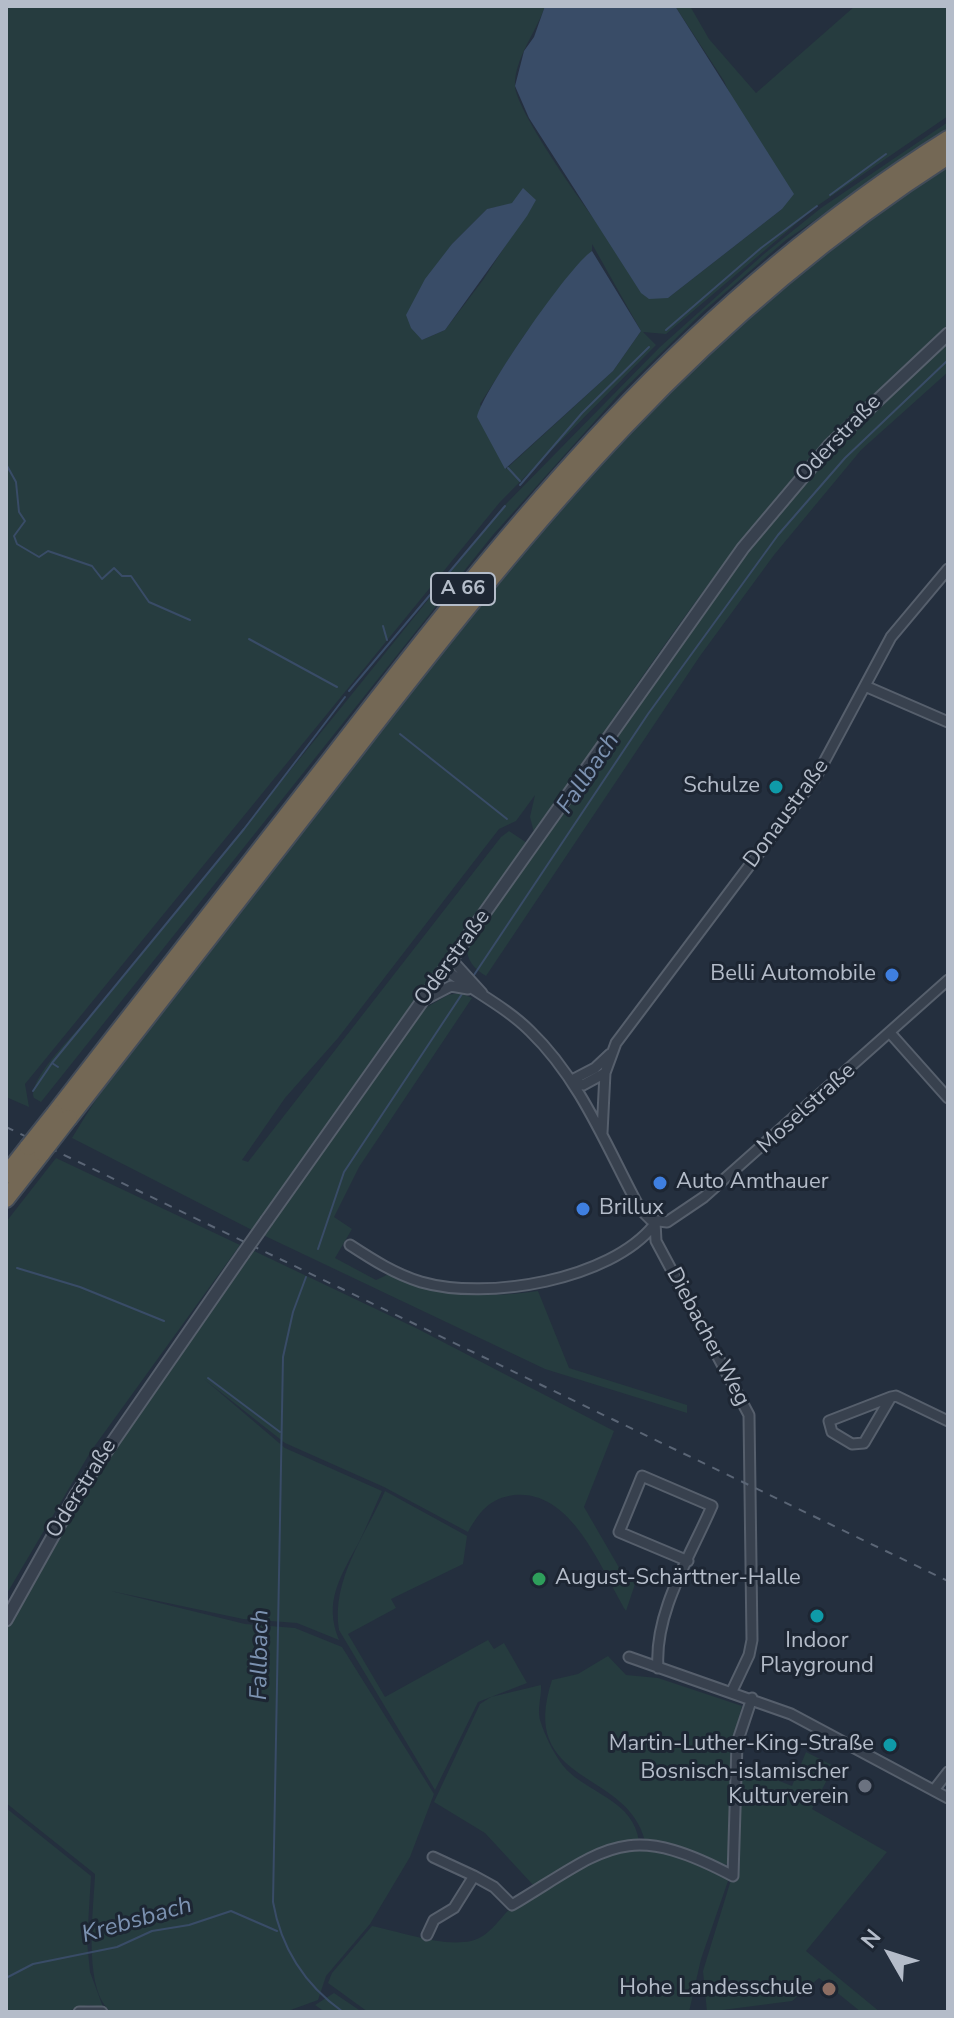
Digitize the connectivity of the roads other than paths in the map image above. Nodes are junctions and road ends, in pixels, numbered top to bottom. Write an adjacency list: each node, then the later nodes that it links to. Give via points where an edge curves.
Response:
1 (948, 139): 16 (highway, A 66, via 769,268 586,445 421,641)
2 (948, 156): 16 (highway, A 66, via 848,225 745,307 599,451 434,648)
3 (948, 334): 7 (street, Oderstraße, via 829,446 743,548)
4 (948, 569): 5 (street, Donaustraße, via 891,637)
5 (865, 686): 6 (street); 12 (street, Donaustraße, via 816,777)
6 (948, 722)
7 (448, 964): 9 (street); 10 (street, Oderstraße)
8 (948, 980): 11 (street, Moselstraße)
9 (462, 981): 10 (street); 14 (street, via 530,1030)
10 (420, 1004): 26 (street, Oderstraße, bridge, via 76,1495)
11 (891, 1034): 15 (street); 21 (street, Moselstraße, via 726,1180 674,1219)
12 (612, 1051): 13 (street, Donaustraße); 14 (street, Donaustraße)
13 (605, 1073): 14 (street, via 583,1085); 17 (street, Donaustraße)
14 (572, 1080): 17 (street)
15 (948, 1098)
16 (62, 1116): 18 (highway, A 66, bridge)
17 (603, 1140): 21 (street, via 640,1209)
18 (35, 1150): 19 (highway, A 66); 20 (highway, A 66)
19 (6, 1175)
20 (6, 1199)
21 (655, 1222): 22 (street, Moselstraße, via 633,1245 598,1263 564,1276 493,1289 423,1283); 29 (street, Diebacher Weg, via 656,1241 750,1420 752,1640)
22 (350, 1245)
23 (891, 1397): 23 (street, via 864,1443 852,1444 832,1432 829,1421); 24 (street, via 906,1398)
24 (948, 1421)
25 (688, 1561): 25 (street, via 712,1506 642,1476 619,1532); 28 (street, via 661,1623)
26 (6, 1620)
27 (629, 1657): 28 (street)
28 (658, 1668): 29 (street)
29 (732, 1691): 30 (street)
30 (752, 1698): 32 (street); 35 (street, via 737,1743 733,1876 688,1854 643,1844 610,1847 512,1905)
31 (948, 1772): 32 (street)
32 (934, 1790): 33 (street)
33 (948, 1798)
34 (433, 1857): 35 (street)
35 (474, 1876): 36 (street, via 454,1908 434,1920)
36 (427, 1935)
37 (79, 2012): 38 (street)
38 (102, 2012)

